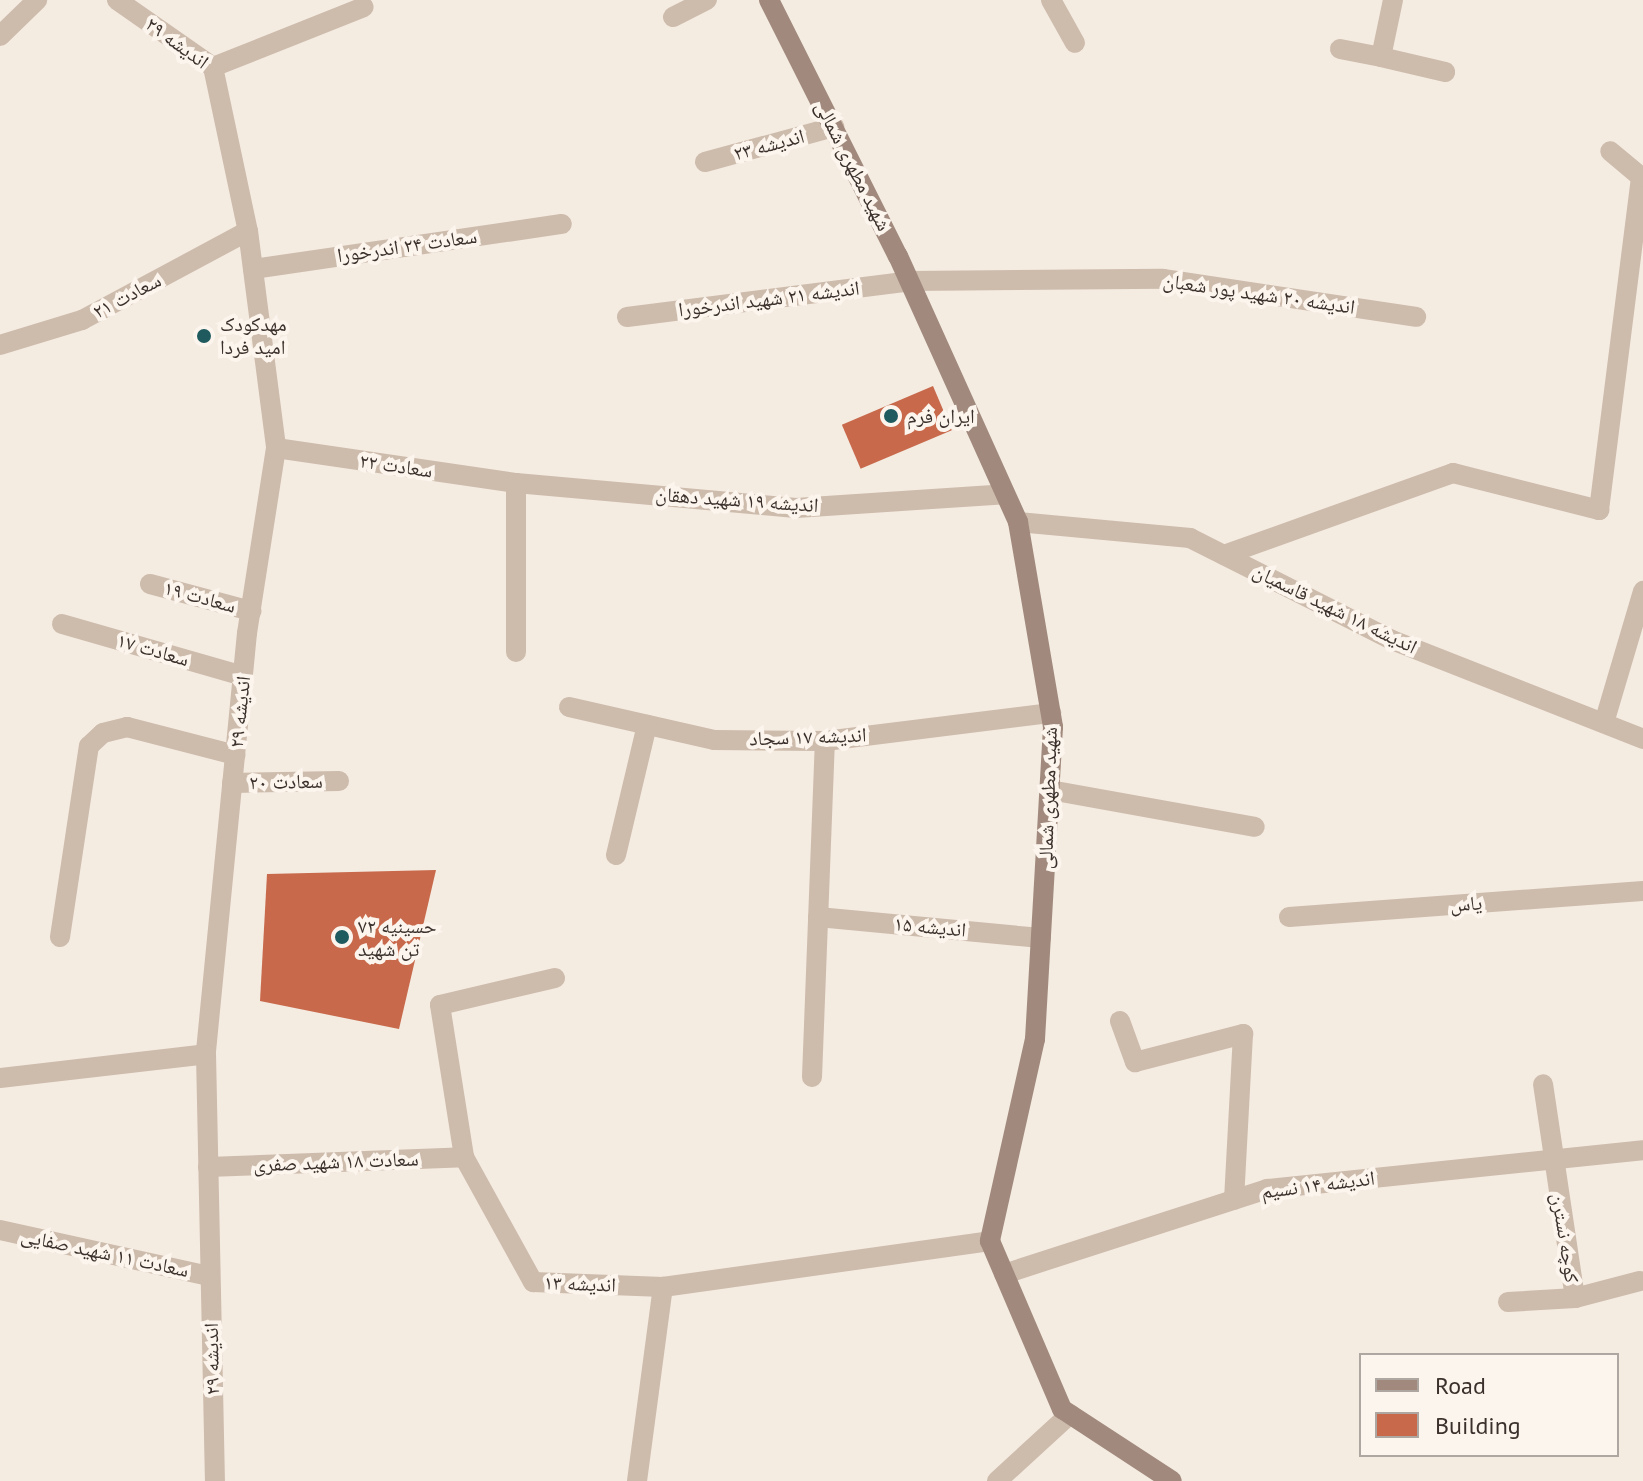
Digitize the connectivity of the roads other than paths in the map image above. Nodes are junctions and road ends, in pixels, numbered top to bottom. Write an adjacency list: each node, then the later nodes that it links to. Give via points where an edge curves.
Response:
1 (37, 0): 9 (street)
2 (117, 0): 13 (street, اندیشه ۲۹)
3 (707, 0): 8 (street)
4 (769, 0): 15 (main road, شهید مطهری شمالی)
5 (1051, 0): 10 (street)
6 (1393, 0): 12 (street)
7 (364, 7): 13 (street)
8 (673, 17)
9 (0, 36)
10 (1075, 43)
11 (1340, 49): 12 (street)
12 (1381, 57): 14 (street)
13 (213, 67): 19 (street, اندیشه ۲۹)
14 (1445, 72)
15 (834, 127): 17 (street, اندیشه ۲۳); 21 (main road, شهید مطهری شمالی)
16 (1610, 151): 29 (street, via 1641,177 1599,510 1453,473)
17 (705, 162)
18 (562, 224): 20 (street, سعادت ۲۴ اندرخورا)
19 (248, 231): 20 (street, اندیشه ۲۹); 24 (street, سعادت ۲۱, via 82,320)
20 (253, 269): 25 (street, اندیشه ۲۹)
21 (910, 281): 22 (street, اندیشه ۲۱ شهید اندرخورا); 23 (street, اندیشه ۲۰ شهید پور شعبان, via 1163,279); 27 (main road, شهید مطهری شمالی)
22 (627, 317)
23 (1416, 317)
24 (0, 345)
25 (276, 448): 26 (street, سعادت ۲۲); 32 (street, اندیشه ۲۹)
26 (516, 483): 27 (street, اندیشه ۱۹ شهید دهقان, via 796,508); 34 (street)
27 (1005, 494): 28 (main road, شهید مطهری شمالی)
28 (1018, 522): 29 (street, اندیشه ۱۸ شهید قاسمیان, via 1190,538); 37 (main road, شهید مطهری شمالی)
29 (1224, 555): 38 (street, اندیشه ۱۸ شهید قاسمیان, via 1392,640)
30 (150, 584): 32 (street, سعادت ۱۹)
31 (1643, 591): 38 (street)
32 (251, 611): 35 (street, اندیشه ۲۹)
33 (62, 624): 35 (street, سعادت ۱۷)
34 (516, 652)
35 (243, 676): 42 (street, اندیشه ۲۹)
36 (569, 707): 39 (street, اندیشه ۱۷ سجاد)
37 (1051, 713): 41 (street, اندیشه ۱۷ سجاد); 45 (main road, شهید مطهری شمالی)
38 (1604, 723): 40 (street, اندیشه ۱۸ شهید قاسمیان)
39 (647, 725): 41 (street, اندیشه ۱۷ سجاد, via 714,740); 47 (street)
40 (1643, 739)
41 (825, 741): 49 (street)
42 (235, 755): 44 (street, اندیشه ۲۹); 51 (street, via 127,727 103,733 89,746)
43 (339, 781): 44 (street, سعادت ۲۰)
44 (232, 783): 55 (street, اندیشه ۲۹)
45 (1050, 790): 46 (street); 52 (main road, شهید مطهری شمالی)
46 (1255, 827)
47 (616, 855)
48 (1643, 891): 50 (street, یاس)
49 (818, 917): 52 (street, اندیشه ۱۵); 56 (street)
50 (1289, 917)
51 (60, 937)
52 (1041, 938): 65 (main road, شهید مطهری شمالی, via 1035,1039)
53 (555, 978): 60 (street, اندیشه ۱۳, via 440,1005)
54 (1120, 1021): 63 (street, via 1135,1062 1243,1034)
55 (206, 1054): 57 (street); 62 (street, اندیشه ۲۹)
56 (812, 1077)
57 (0, 1078)
58 (1543, 1084): 61 (street, کوچه نسترن)
59 (1643, 1150): 61 (street, اندیشه ۱۴ نسیم)
60 (464, 1157): 62 (street, سعادت ۱۸ شهید صفری); 69 (street, اندیشه ۱۳, via 533,1282)
61 (1553, 1159): 63 (street, اندیشه ۱۴ نسیم, via 1267,1189); 70 (street, کوچه نسترن)
62 (208, 1167): 67 (street, اندیشه ۲۹)
63 (1234, 1200): 66 (street, اندیشه ۱۴ نسیم)
64 (0, 1230): 67 (street, سعادت ۱۱ شهید صفایی)
65 (990, 1241): 66 (main road); 69 (street, اندیشه ۱۳)
66 (1004, 1274): 72 (main road, via 1062,1409)
67 (210, 1276): 73 (street, اندیشه ۲۹)
68 (1640, 1281): 70 (street)
69 (663, 1287): 74 (street)
70 (1575, 1298): 71 (street, کوچه نسترن)
71 (1508, 1302)
72 (1070, 1414): 75 (street); 76 (main road)
73 (215, 1481)
74 (637, 1481)
75 (997, 1481)
76 (1172, 1481)

